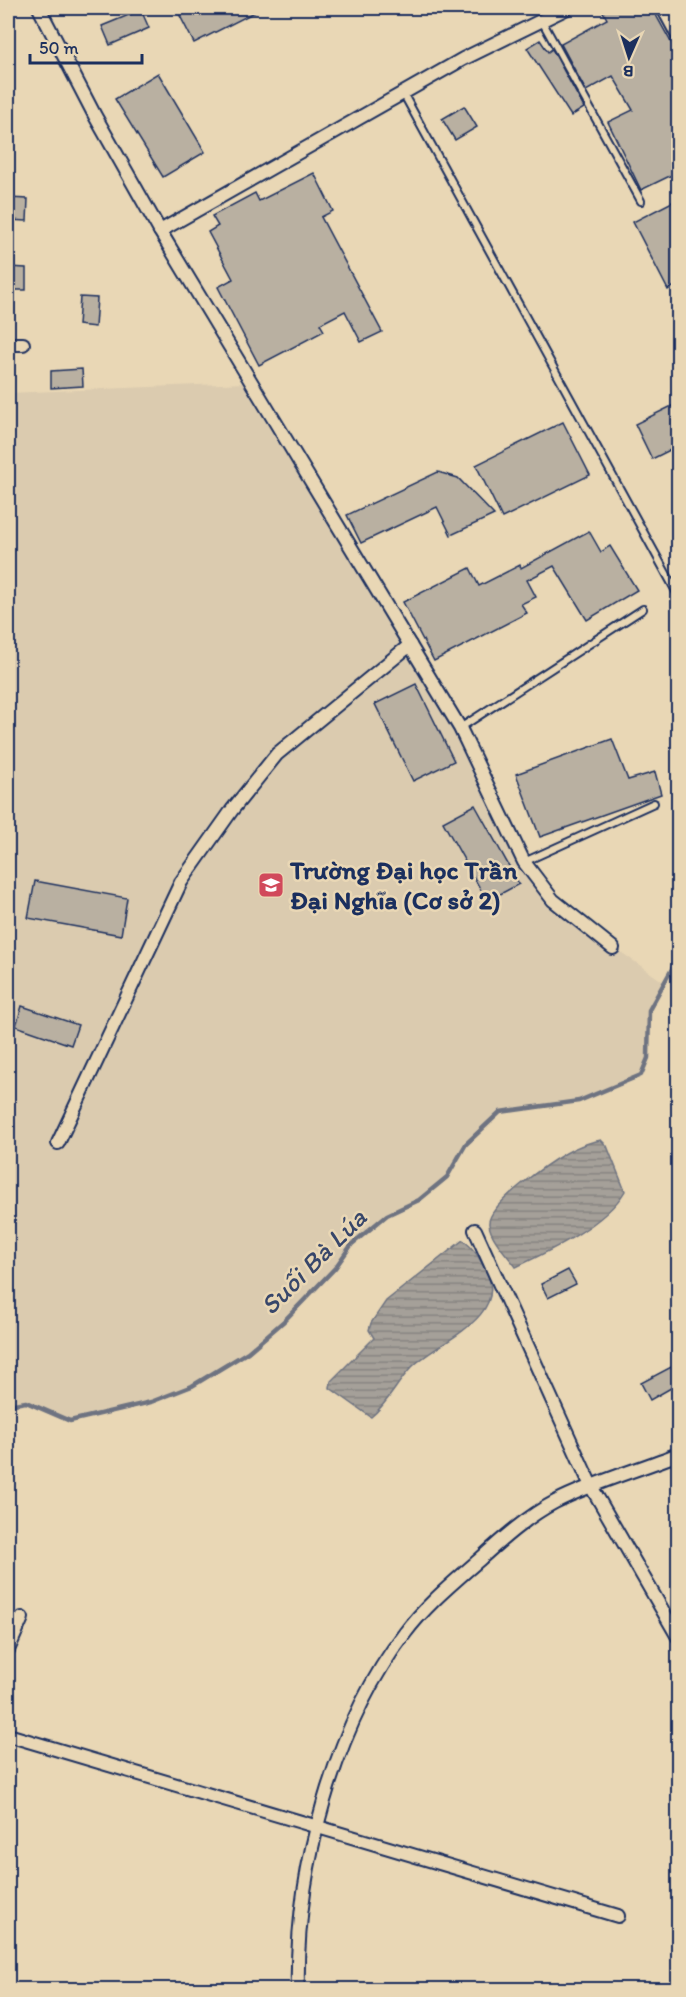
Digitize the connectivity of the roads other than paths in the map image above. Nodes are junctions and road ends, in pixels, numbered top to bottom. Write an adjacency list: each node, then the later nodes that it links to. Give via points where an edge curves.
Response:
1 (39, 8): 8 (street)
2 (567, 8): 4 (street)
3 (663, 8): 5 (street)
4 (541, 20): 6 (street); 7 (lane)
5 (678, 36)
6 (403, 93): 8 (street); 11 (lane)
7 (641, 201)
8 (160, 231): 13 (street)
9 (8, 344): 10 (street)
10 (23, 344)
11 (678, 595)
12 (643, 609): 14 (lane)
13 (410, 645): 14 (street); 18 (street, via 277,754 188,873)
14 (460, 728): 16 (street)
15 (654, 802): 16 (lane)
16 (524, 862): 17 (street, via 553,900)
17 (613, 948)
18 (58, 1143)
19 (475, 1230): 21 (street)
20 (678, 1454): 21 (street)
21 (592, 1488): 23 (street); 26 (street, via 555,1502 505,1537 439,1595 405,1634 351,1726 331,1779)
22 (22, 1618): 24 (street)
23 (678, 1636)
24 (8, 1650)
25 (8, 1735): 26 (street)
26 (319, 1828): 27 (street); 28 (street, via 303,1898)
27 (618, 1916)
28 (298, 1989)

